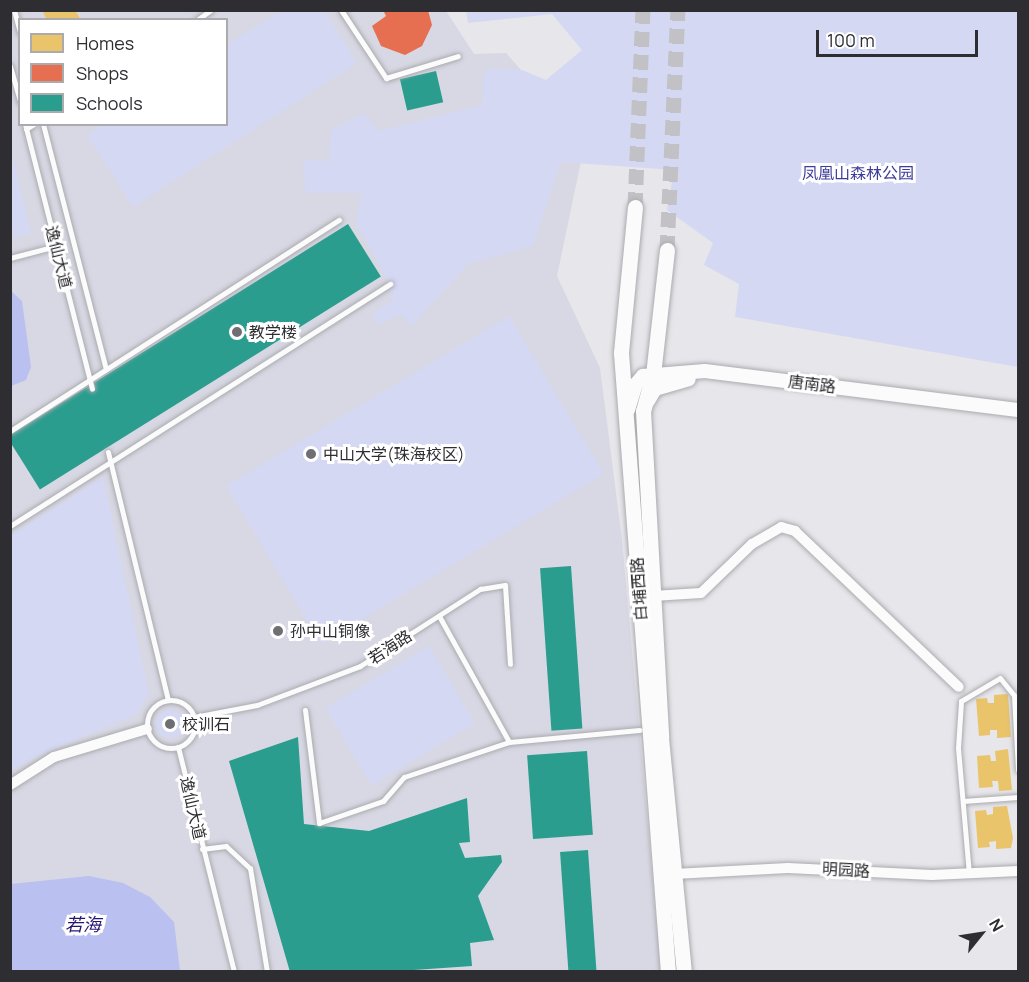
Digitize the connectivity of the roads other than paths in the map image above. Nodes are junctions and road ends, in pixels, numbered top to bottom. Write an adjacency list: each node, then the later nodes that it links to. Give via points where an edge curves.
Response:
1 (14, 10): 3 (lane)
2 (341, 10): 4 (lane, via 386,78)
3 (18, 25)
4 (458, 56)
5 (10, 66): 6 (lane)
6 (18, 95)
7 (44, 126): 15 (lane)
8 (26, 127): 11 (lane, 逸仙大道)
9 (635, 207): 20 (main road, 白埔西路, via 621,353)
10 (339, 220): 15 (lane)
11 (56, 246): 13 (lane); 17 (lane, 逸仙大道)
12 (667, 250): 16 (main road, 白埔西路)
13 (10, 258)
14 (390, 284): 24 (lane)
15 (106, 369): 17 (lane)
16 (653, 374): 19 (street, 唐南路, via 705,371); 20 (main road, 白埔西路)
17 (90, 380): 18 (lane, 逸仙大道); 22 (lane)
18 (92, 389)
19 (1018, 410)
20 (635, 411): 21 (street, 唐南路, via 655,389 681,380 712,378); 26 (main road, 白埔西路); 47 (main road, 白埔西路)
21 (1018, 420)
22 (10, 430)
23 (108, 452): 24 (lane)
24 (110, 462): 25 (lane); 30 (lane)
25 (10, 526)
26 (653, 596): 29 (street, via 701,593 752,544 781,527 795,531); 43 (main road, 白埔西路)
27 (439, 616): 28 (lane, 若海路, via 480,589 505,585); 32 (lane, 若海路, via 360,666 314,686 257,705); 35 (lane)
28 (510, 664)
29 (959, 687)
30 (168, 700): 32 (lane, via 187,705); 33 (lane, via 149,713)
31 (305, 710): 35 (lane, via 319,823 383,801 404,777)
32 (194, 717): 36 (lane, via 194,732)
33 (147, 729): 36 (lane, via 156,743); 38 (street, via 54,758)
34 (639, 730): 35 (lane)
35 (508, 742)
36 (178, 747): 41 (lane, 逸仙大道)
37 (1018, 770): 40 (lane, via 1014,696 1000,678 961,701 958,748)
38 (10, 785)
39 (1018, 797): 40 (lane)
40 (963, 801): 44 (lane)
41 (202, 849): 45 (lane, 逸仙大道); 46 (lane, via 226,846 250,868)
42 (1018, 871): 44 (street, 明园路)
43 (674, 874): 44 (street, 明园路, via 788,868); 48 (main road, 白埔西路)
44 (969, 874)
45 (234, 972)
46 (267, 972)
47 (668, 972)
48 (684, 972)

